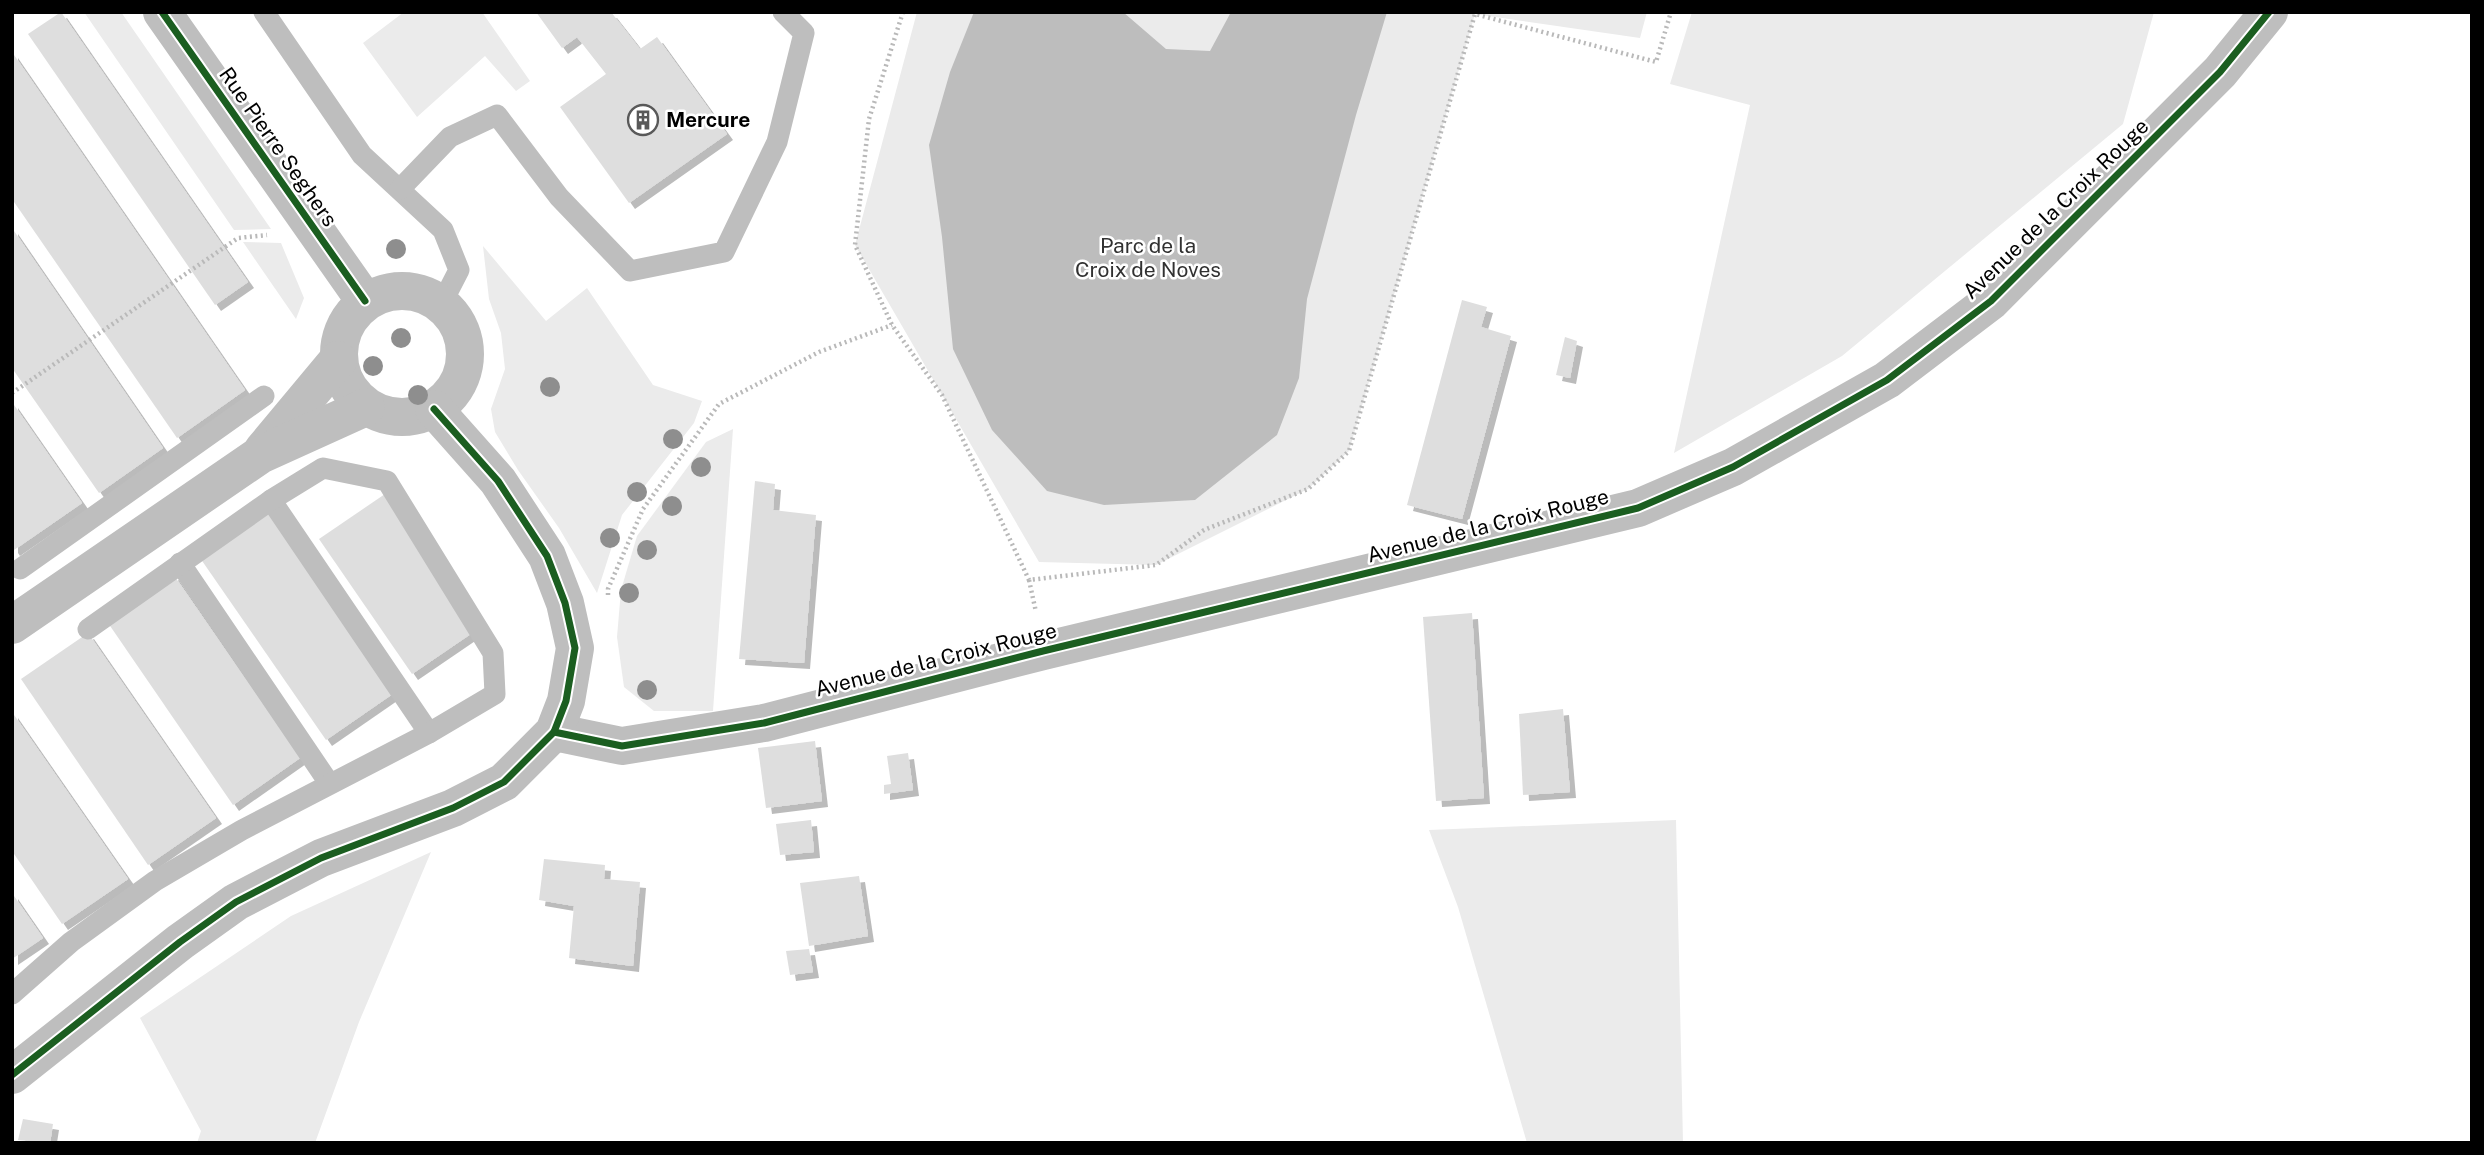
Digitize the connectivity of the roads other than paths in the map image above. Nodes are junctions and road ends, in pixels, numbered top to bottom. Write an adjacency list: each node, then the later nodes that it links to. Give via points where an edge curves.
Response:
1 (162, 12): 6 (street, Rue Pierre Seghers)
2 (264, 12): 5 (lane, via 362,155)
3 (783, 12): 5 (lane, via 804,33 777,142 724,252 630,271 559,197 497,115 450,137)
4 (2269, 12): 18 (street, Avenue de la Croix Rouge, via 2220,72 1991,301 1887,380 1733,467 1638,508 1043,650 764,723 622,746)
5 (400, 189): 7 (lane, via 443,230 459,270)
6 (365, 301): 7 (street, via 391,291 417,292); 8 (street, via 349,317 340,337)
7 (442, 303): 11 (street, via 460,328 466,358 456,388)
8 (338, 360): 10 (street, via 347,387); 12 (street)
9 (264, 396): 15 (lane)
10 (366, 407): 11 (street, via 388,416 412,417); 12 (street)
11 (434, 409): 18 (street, via 498,481 547,556 561,591 575,648 566,701)
12 (260, 455): 16 (street)
13 (271, 500): 14 (lane); 19 (lane); 19 (lane, via 323,468 387,481 493,653 495,694)
14 (180, 563): 17 (lane); 20 (lane)
15 (20, 569)
16 (12, 625)
17 (88, 629)
18 (554, 732): 22 (street, via 504,782 453,808 321,859 236,902)
19 (429, 733): 20 (lane)
20 (329, 783): 21 (lane, via 155,881 71,942)
21 (12, 994)
22 (12, 1075)

